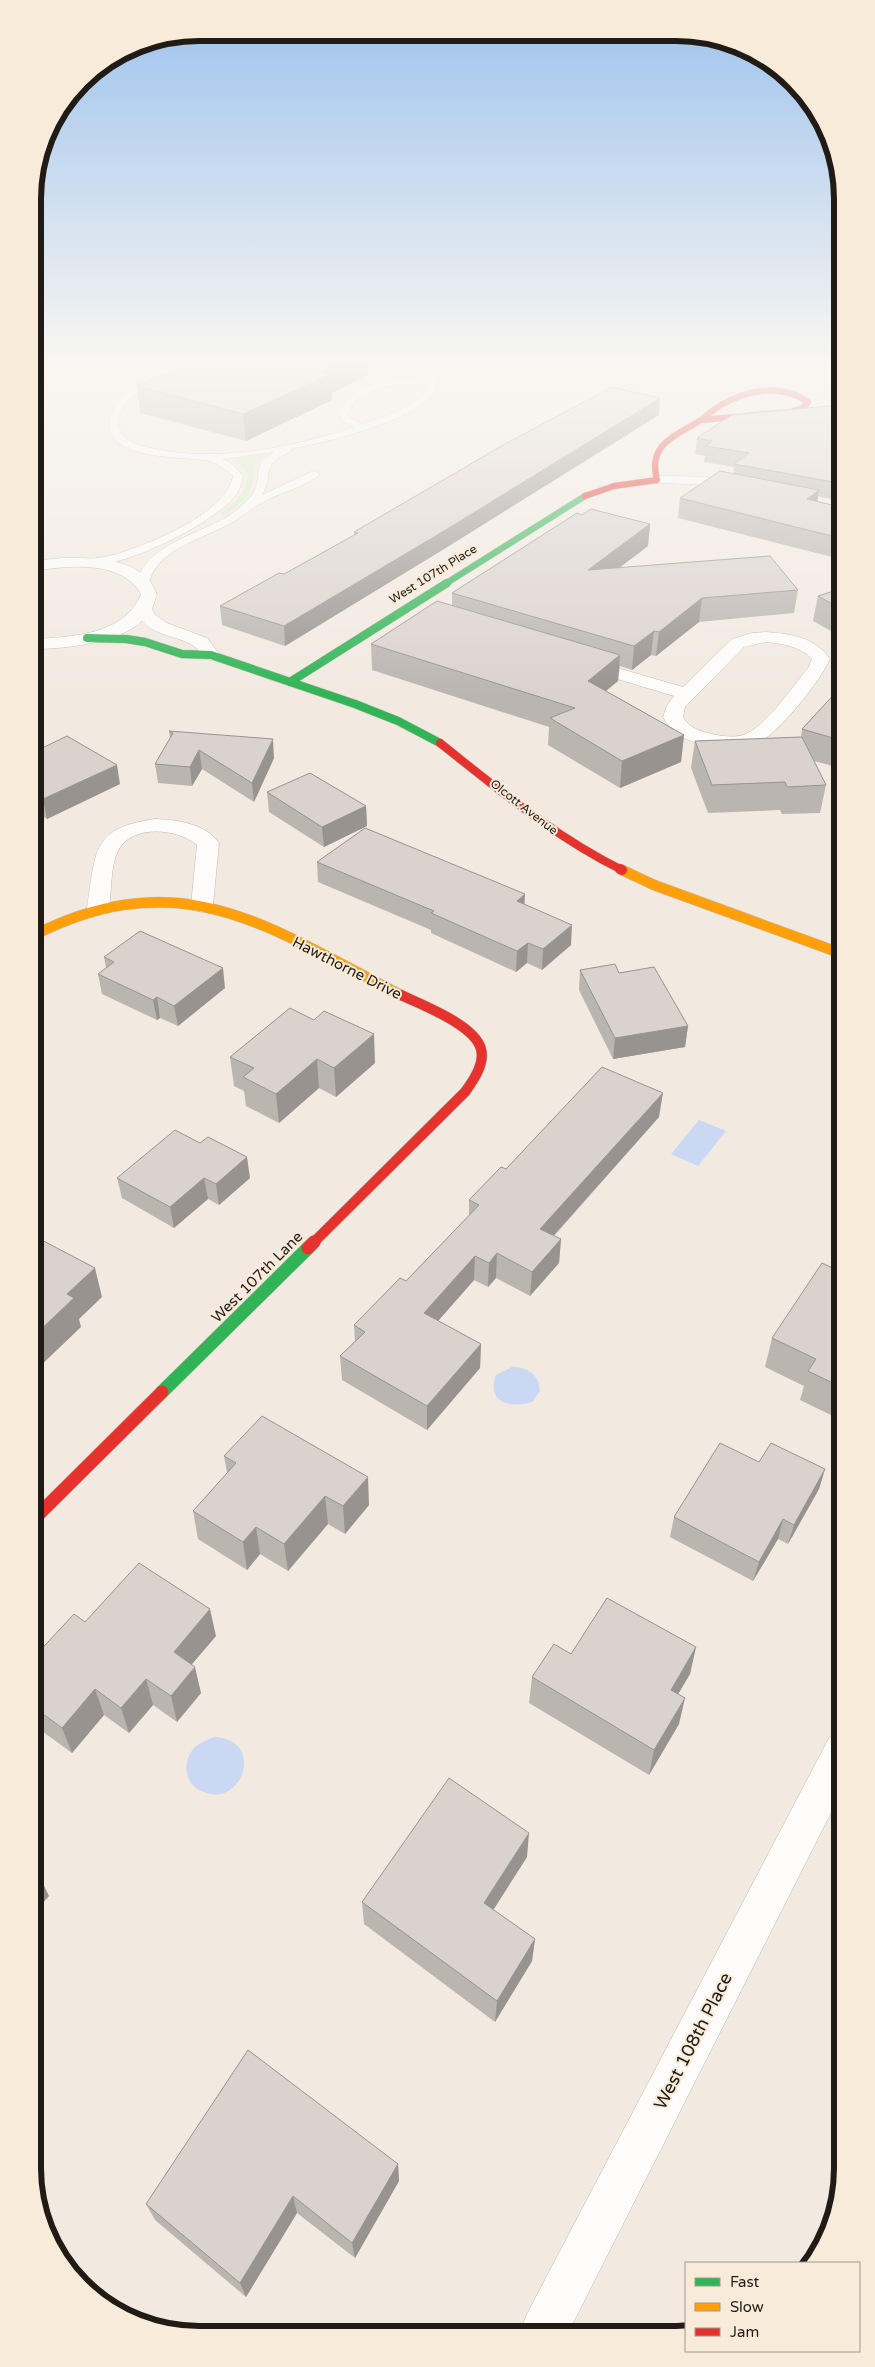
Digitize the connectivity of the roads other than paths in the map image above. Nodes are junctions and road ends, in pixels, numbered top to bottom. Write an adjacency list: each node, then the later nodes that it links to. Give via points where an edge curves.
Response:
1 (238, 475): 8 (lane, via 227,500 210,513 146,547 110,559)
2 (261, 475): 7 (lane, via 259,491)
3 (311, 475): 7 (lane)
4 (656, 475): 5 (street)
5 (657, 480): 6 (street, via 712,481); 12 (street, West 107th Place, via 614,486 582,497)
6 (756, 489)
7 (249, 504): 10 (lane, via 228,520 162,556 146,570)
8 (83, 563): 9 (street); 10 (street, via 120,569)
9 (42, 565)
10 (143, 583): 11 (street, via 148,594)
11 (144, 609): 14 (street, via 120,627); 16 (street, Olcott Avenue, via 151,621 202,643)
12 (404, 609): 13 (street); 18 (street, West 107th Place)
13 (422, 615)
14 (87, 638): 15 (street); 16 (street, Olcott Avenue, via 135,640 182,654)
15 (42, 643)
16 (211, 655): 18 (street, Olcott Avenue)
17 (564, 657): 19 (street)
18 (290, 682): 23 (street, Olcott Avenue, via 377,712 440,743 544,824 619,868)
19 (687, 694): 19 (street, via 676,705 673,717 680,728 692,736 712,741 746,740 758,735 816,670 821,660 816,652 797,642 782,638 752,638 738,643)
20 (202, 905): 21 (street, Hawthorne Drive, via 147,902); 21 (street, via 208,843 203,836 186,828 153,826 130,832 111,844 106,852); 24 (street, Hawthorne Drive, via 244,917 454,1022 473,1034)
21 (98, 908): 22 (street)
22 (42, 931)
23 (834, 951)
24 (481, 1048): 25 (street, West 107th Lane, via 476,1077 465,1092)
25 (41, 1512)
26 (833, 1767): 27 (street, West 108th Place)
27 (547, 2326)

